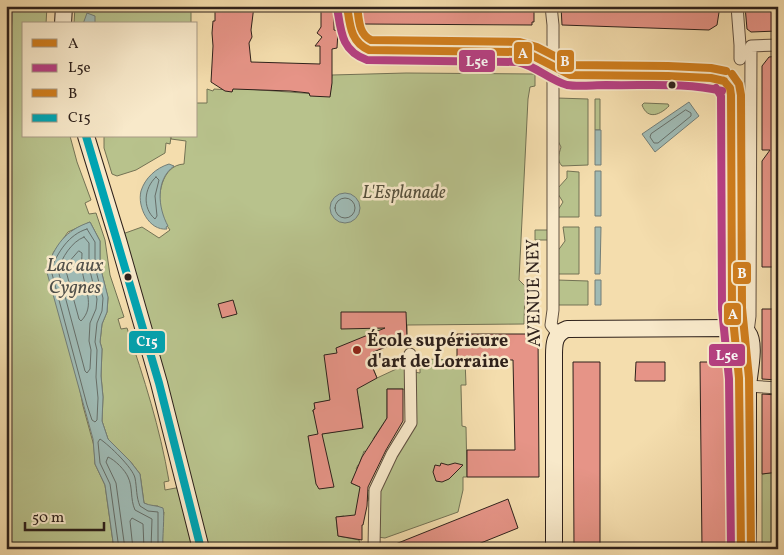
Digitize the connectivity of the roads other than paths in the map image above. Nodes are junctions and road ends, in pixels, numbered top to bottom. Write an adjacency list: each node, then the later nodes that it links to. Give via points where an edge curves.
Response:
1 (64, 6): 4 (street)
2 (551, 6): 10 (street, AVENUE NEY, via 551,325)
3 (737, 6): 5 (street)
4 (63, 22)
5 (746, 45): 6 (street); 7 (street); 9 (street)
6 (778, 45)
7 (740, 59)
8 (87, 138): 15 (street, via 160,383)
9 (748, 332): 10 (street, via 733,328 603,328 567,329); 12 (street, via 751,347)
10 (558, 334): 14 (street, AVENUE NEY, via 554,359)
11 (410, 354): 16 (street, via 411,423 376,490)
12 (748, 386): 13 (street); 17 (street)
13 (778, 388)
14 (552, 548)
15 (201, 549)
16 (374, 549)
17 (748, 549)

